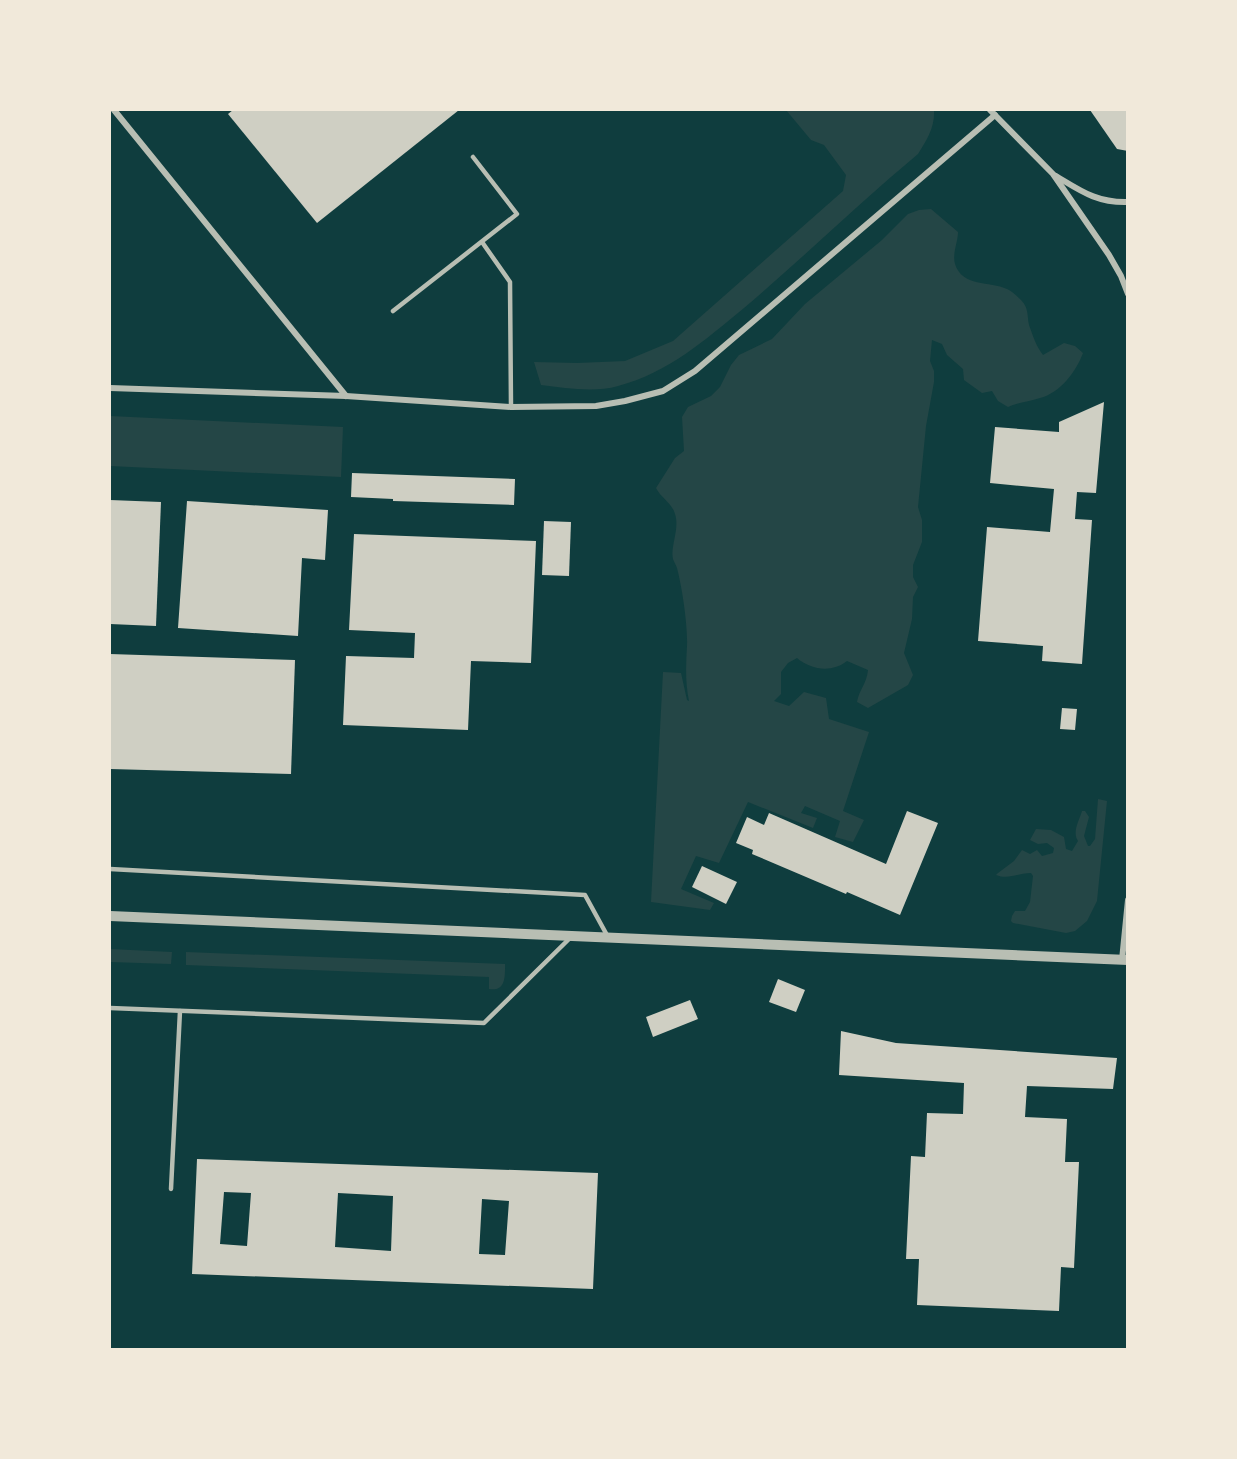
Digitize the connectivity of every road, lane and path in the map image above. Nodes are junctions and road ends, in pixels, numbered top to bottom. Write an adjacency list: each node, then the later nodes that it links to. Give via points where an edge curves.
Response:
1 (114, 110): 10 (street)
2 (992, 112): 4 (street); 11 (street, via 695,372 663,391 625,401 596,406)
3 (473, 157): 6 (lane, via 517,214)
4 (1053, 174): 5 (street, via 1090,197); 7 (street, via 1109,255)
5 (1128, 202)
6 (482, 242): 8 (lane); 11 (lane, via 510,282)
7 (1128, 294)
8 (393, 311)
9 (110, 388): 10 (street)
10 (346, 396): 11 (street)
11 (511, 407)
12 (110, 869): 16 (lane, via 585,895)
13 (1128, 900): 17 (street)
14 (110, 916): 15 (street)
15 (572, 936): 16 (street); 19 (lane, via 484,1023)
16 (608, 937): 17 (street)
17 (1125, 960)
18 (110, 1008): 19 (lane)
19 (180, 1011): 20 (lane)
20 (171, 1189)

